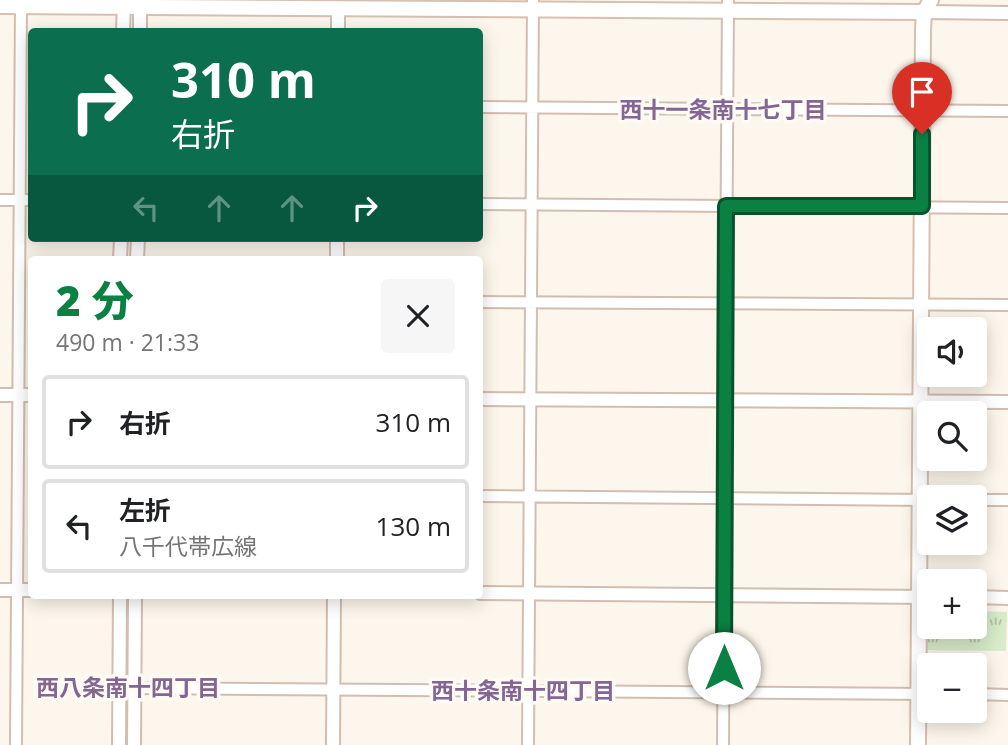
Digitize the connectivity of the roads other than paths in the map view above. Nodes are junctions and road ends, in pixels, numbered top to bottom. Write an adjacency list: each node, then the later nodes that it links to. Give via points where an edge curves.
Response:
1 (123, 3): 2 (main road); 6 (main road); 10 (street)
2 (140, 3): 3 (main road); 11 (street)
3 (338, 4): 4 (main road); 12 (street)
4 (533, 5): 7 (main road); 14 (street)
5 (0, 6): 6 (main road)
6 (21, 6): 19 (street)
7 (728, 6): 8 (main road); 15 (street)
8 (928, 6): 9 (street); 16 (main road)
9 (1008, 13)
10 (123, 28)
11 (140, 28)
12 (338, 28)
13 (483, 107): 14 (street)
14 (533, 107): 15 (street); 21 (street)
15 (727, 109): 16 (street); 22 (street)
16 (922, 110): 17 (street); 23 (main road)
17 (1008, 111)
18 (0, 200): 19 (street)
19 (26, 200): 31 (street)
20 (483, 204): 21 (street)
21 (532, 204): 22 (street); 26 (street)
22 (726, 206): 23 (street); 27 (street)
23 (922, 206): 24 (street); 28 (main road)
24 (1008, 208)
25 (483, 302): 26 (street)
26 (532, 302): 27 (street); 33 (street)
27 (726, 303): 28 (street); 34 (street)
28 (923, 304): 29 (street); 35 (main road)
29 (1008, 305)
30 (0, 395): 31 (street)
31 (25, 395): 45 (street)
32 (483, 399): 33 (street)
33 (530, 399): 34 (street); 39 (street)
34 (726, 400): 35 (street); 40 (street)
35 (921, 401)
36 (987, 402): 37 (street)
37 (1008, 402)
38 (483, 496): 39 (street)
39 (530, 496): 40 (street); 48 (street)
40 (725, 498): 41 (street); 49 (street)
41 (917, 500)
42 (987, 500): 43 (street)
43 (1008, 500)
44 (0, 590): 45 (street)
45 (17, 590): 46 (street); 64 (street)
46 (28, 590)
47 (483, 593): 48 (street)
48 (529, 593): 49 (street); 58 (street)
49 (724, 595): 50 (street); 59 (street)
50 (917, 597)
51 (987, 597): 52 (street)
52 (1008, 598)
53 (120, 599): 65 (street)
54 (135, 599): 56 (street)
55 (334, 599): 57 (street)
56 (133, 688): 57 (street); 66 (street)
57 (334, 690): 58 (street); 67 (street)
58 (528, 692): 59 (street); 68 (street)
59 (724, 693): 60 (street); 69 (street)
60 (917, 694)
61 (987, 694): 62 (street)
62 (1008, 695)
63 (921, 723): 70 (main road)
64 (16, 745)
65 (119, 745)
66 (134, 745)
67 (333, 745)
68 (528, 745)
69 (723, 745)
70 (918, 745)

